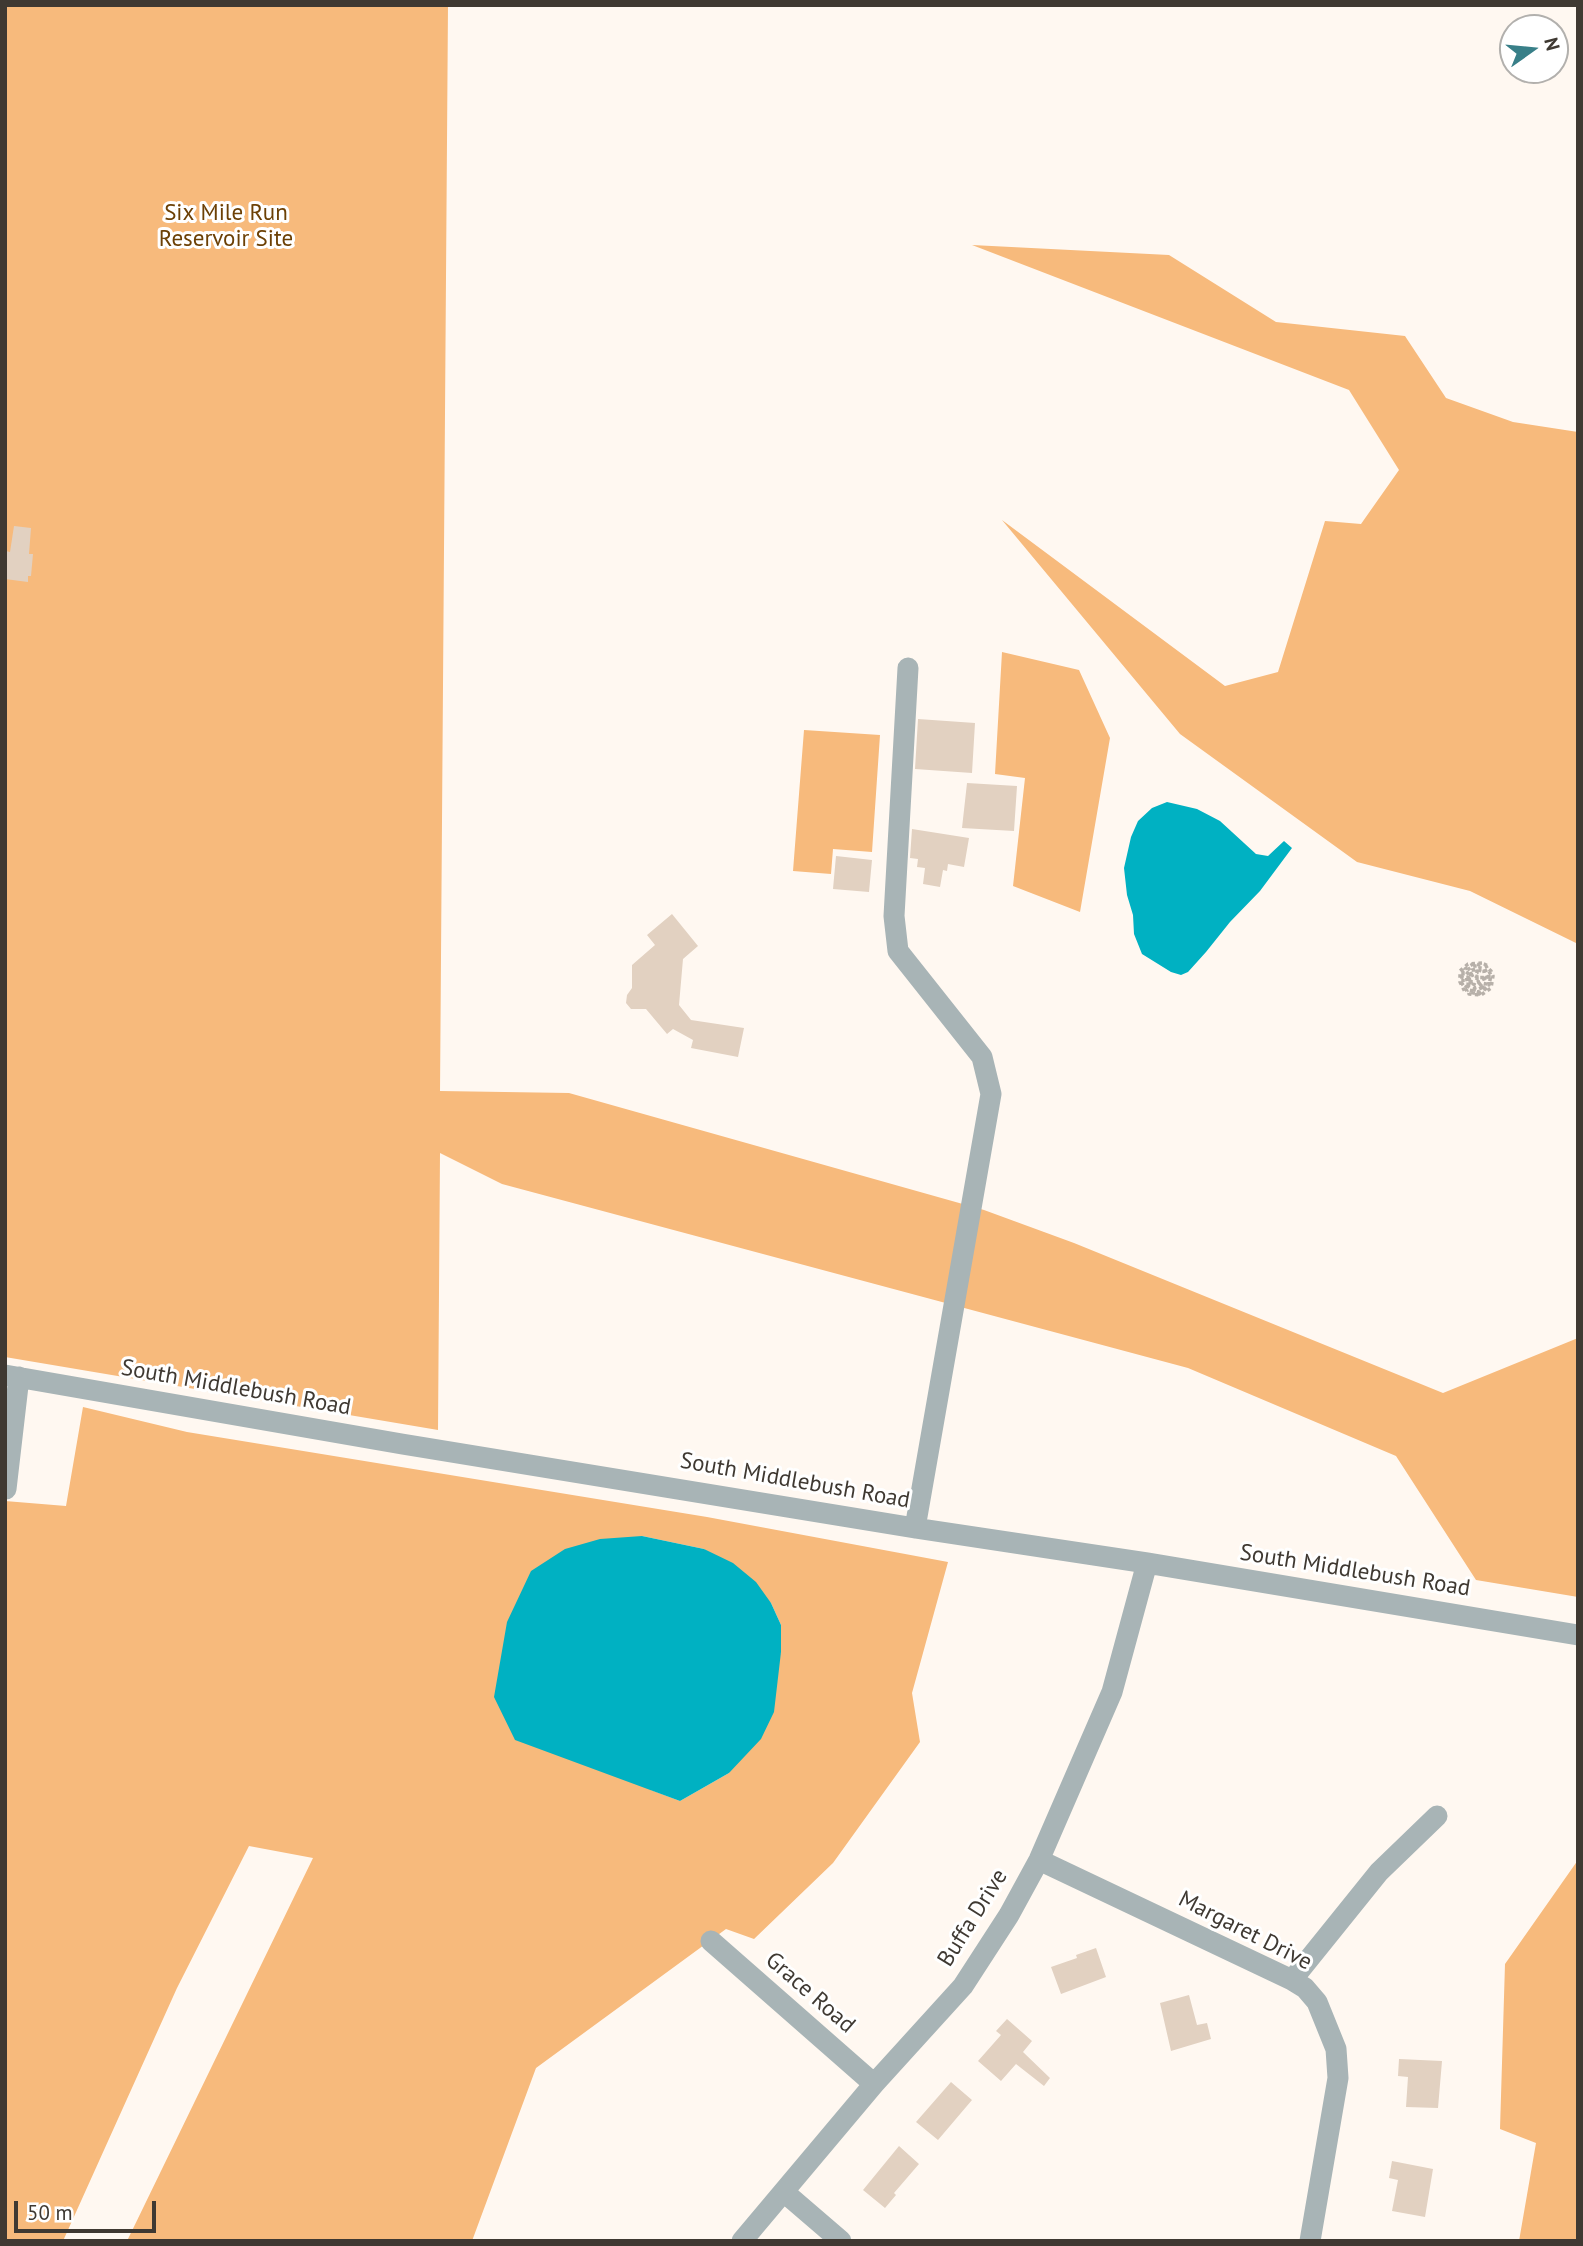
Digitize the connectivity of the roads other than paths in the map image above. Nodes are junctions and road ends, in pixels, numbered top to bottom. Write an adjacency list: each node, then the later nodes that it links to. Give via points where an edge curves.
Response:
1 (908, 668): 4 (street, via 894,916 898,951 982,1057 991,1094)
2 (12, 1376): 3 (street); 4 (street, South Middlebush Road)
3 (6, 1489)
4 (915, 1528): 5 (street, South Middlebush Road)
5 (1147, 1563): 6 (street, South Middlebush Road); 8 (street, Buffa Drive, via 1112,1692)
6 (1578, 1635)
7 (1437, 1816): 10 (street, via 1379,1872)
8 (1040, 1860): 10 (street, Margaret Drive); 11 (street, Buffa Drive, via 963,1986)
9 (711, 1941): 11 (street, Grace Road)
10 (1292, 1980): 15 (street, Margaret Drive, via 1317,2001 1336,2049 1338,2078)
11 (874, 2084): 12 (street, Buffa Drive)
12 (785, 2192): 13 (street, Buffa Drive); 14 (street)
13 (742, 2241)
14 (841, 2241)
15 (1310, 2241)

